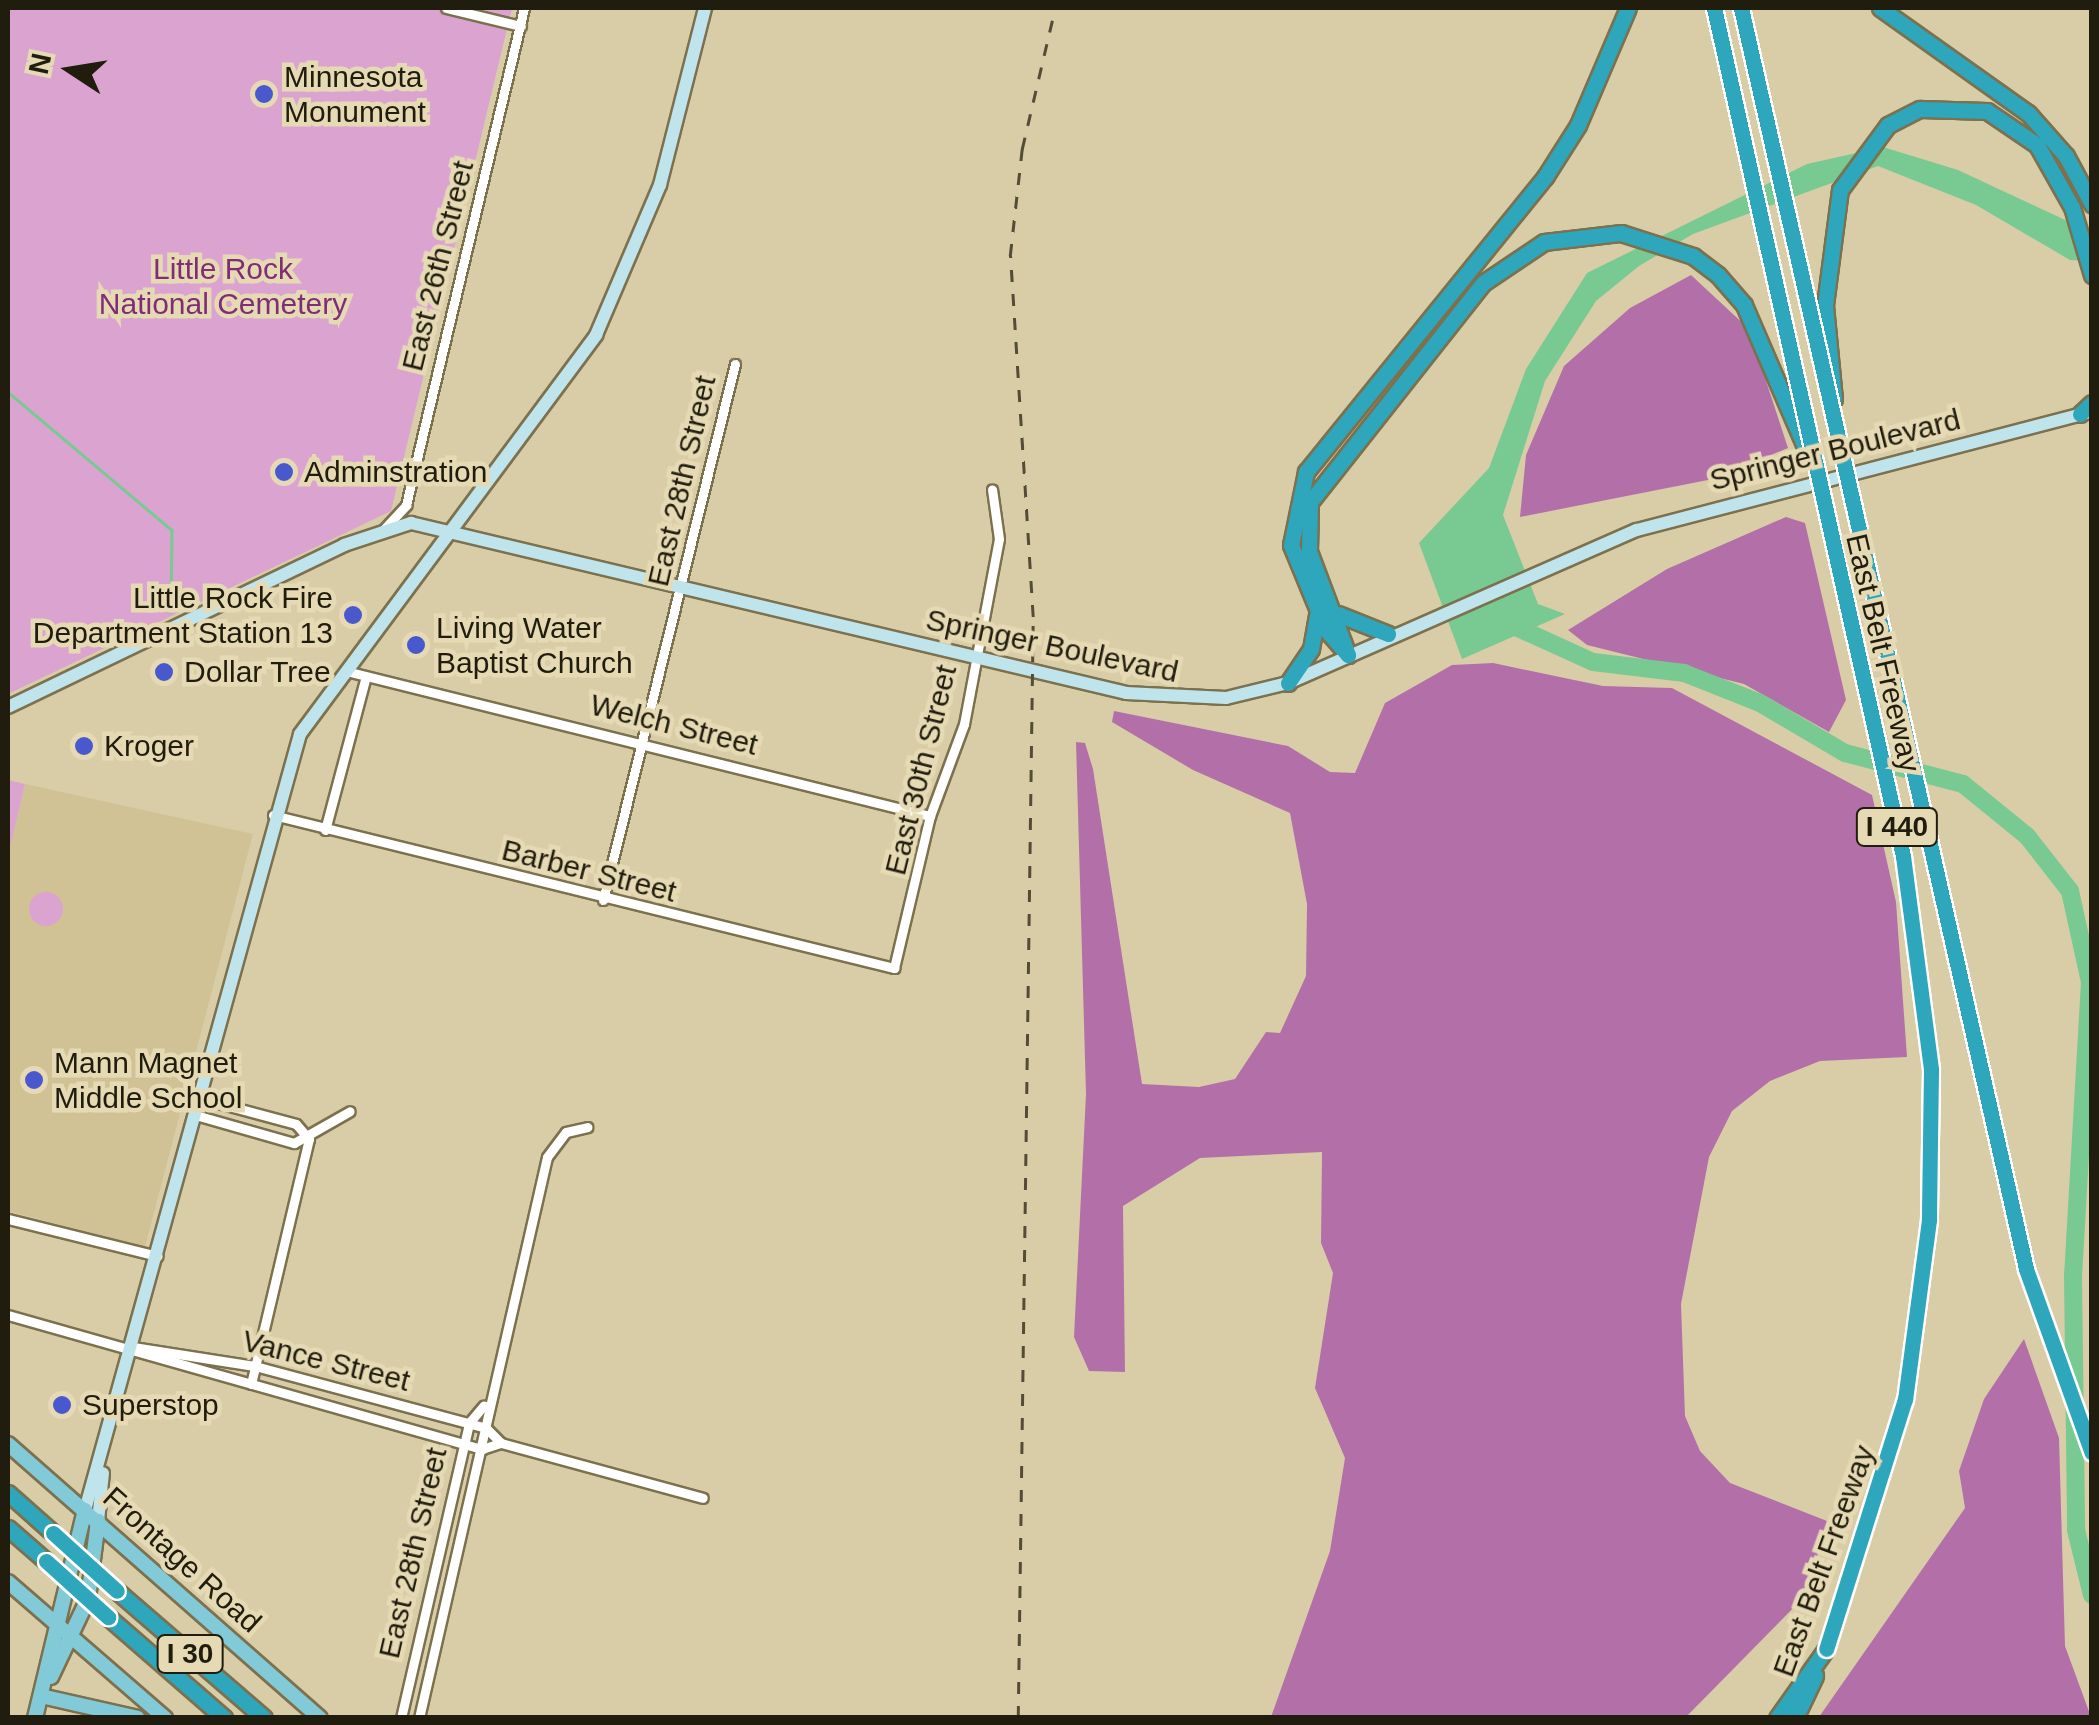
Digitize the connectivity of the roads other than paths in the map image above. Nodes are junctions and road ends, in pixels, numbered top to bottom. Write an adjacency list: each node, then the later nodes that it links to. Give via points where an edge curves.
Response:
1 (446, 8): 8 (street)
2 (524, 8): 8 (street, East 26th Street)
3 (704, 8): 17 (main road, via 660,185 616,297 565,386)
4 (1628, 8): 19 (highway, via 1578,124 1544,177 1306,472 1289,525)
5 (1714, 8): 14 (highway, East Belt Freeway / I 440, bridge)
6 (1741, 8): 13 (highway, East Belt Freeway / I 440, bridge)
7 (1880, 8): 9 (highway, via 2028,113 2066,156)
8 (520, 26): 16 (street, East 26th Street, via 406,505)
9 (2092, 204)
10 (2092, 275): 13 (highway, bridge, via 2056,172 2016,125 1954,106 1920,109 1888,125 1861,153 1832,224 1825,306)
11 (735, 364): 18 (street, East 28th Street)
12 (2088, 409): 21 (main road, Springer Boulevard, via 1726,503 1579,550)
13 (1838, 453): 46 (highway, East Belt Freeway / I 440, bridge, via 2029,1280)
14 (1810, 458): 20 (highway, via 1744,305 1718,274 1653,239 1581,232 1516,256 1483,282 1322,479 1307,529); 64 (highway, East Belt Freeway / I 440, bridge, via 1911,899 1932,1108 1926,1256 1905,1399)
15 (992, 488): 23 (street, East 30th Street, via 999,522)
16 (384, 529): 17 (main road, Springer Boulevard); 27 (main road, Springer Boulevard)
17 (454, 530): 18 (main road, Springer Boulevard); 24 (main road)
18 (684, 586): 23 (main road, Springer Boulevard); 28 (street, East 28th Street)
19 (1317, 612): 22 (highway); 26 (highway, via 1311,649)
20 (1338, 614): 21 (highway); 22 (highway)
21 (1395, 631): 22 (main road, Springer Boulevard)
22 (1348, 655): 26 (main road, Springer Boulevard)
23 (975, 656): 26 (main road, Springer Boulevard, via 1183,700); 30 (street, East 30th Street, via 964,724)
24 (346, 671): 25 (street, Welch Street); 29 (main road, via 300,734)
25 (366, 676): 28 (street, Welch Street); 31 (street)
26 (1288, 683)
27 (8, 707)
28 (643, 745): 30 (street, Welch Street); 32 (street, East 28th Street)
29 (273, 815): 31 (street, Barber Street); 34 (main road)
30 (930, 816): 33 (street, East 30th Street)
31 (325, 830): 32 (street, Barber Street)
32 (603, 900): 33 (street, Barber Street)
33 (894, 968)
34 (203, 1099): 36 (main road); 38 (street, via 296,1124)
35 (350, 1111): 38 (street)
36 (199, 1116): 38 (street, via 294,1143); 40 (main road)
37 (587, 1126): 45 (street, East 28th Street, via 566,1132 547,1156)
38 (309, 1139): 43 (street)
39 (8, 1219): 40 (street)
40 (158, 1256): 42 (main road)
41 (8, 1315): 42 (street, Vance Street)
42 (133, 1347): 43 (street, Vance Street); 44 (street, Vance Street); 49 (main road)
43 (255, 1366): 44 (street); 47 (street, Vance Street)
44 (250, 1384): 53 (street, Vance Street)
45 (484, 1406): 47 (street, East 28th Street); 48 (street, East 28th Street)
46 (2079, 1422): 51 (highway, bridge); 55 (highway, East Belt Freeway / I 440, bridge)
47 (469, 1423): 48 (street, Vance Street); 53 (street, East 28th Street)
48 (486, 1428): 50 (street); 54 (street, East 28th Street)
49 (109, 1436): 58 (main road); 59 (main road)
50 (500, 1443): 54 (street); 57 (street)
51 (2092, 1443)
52 (8, 1444): 58 (main road, Frontage Road)
53 (464, 1444): 54 (street, Vance Street); 73 (street, East 28th Street)
54 (482, 1449): 74 (street, East 28th Street)
55 (2092, 1453)
56 (8, 1492): 71 (highway, I 30, bridge)
57 (703, 1498)
58 (84, 1510): 59 (main road, Frontage Road); 62 (main road)
59 (98, 1521): 63 (main road, via 94,1577); 72 (main road, Frontage Road)
60 (8, 1528): 70 (highway, I 30, bridge)
61 (8, 1582): 62 (main road)
62 (56, 1624): 63 (main road); 65 (main road)
63 (72, 1636): 65 (main road); 69 (main road)
64 (1826, 1649): 75 (highway); 76 (highway, East Belt Freeway / I 440)
65 (41, 1696): 66 (main road); 67 (main road)
66 (111, 1715): 68 (main road)
67 (36, 1718)
68 (138, 1718)
69 (165, 1718)
70 (224, 1718)
71 (264, 1718)
72 (320, 1718)
73 (401, 1718)
74 (419, 1718)
75 (1777, 1718)
76 (1795, 1718)

